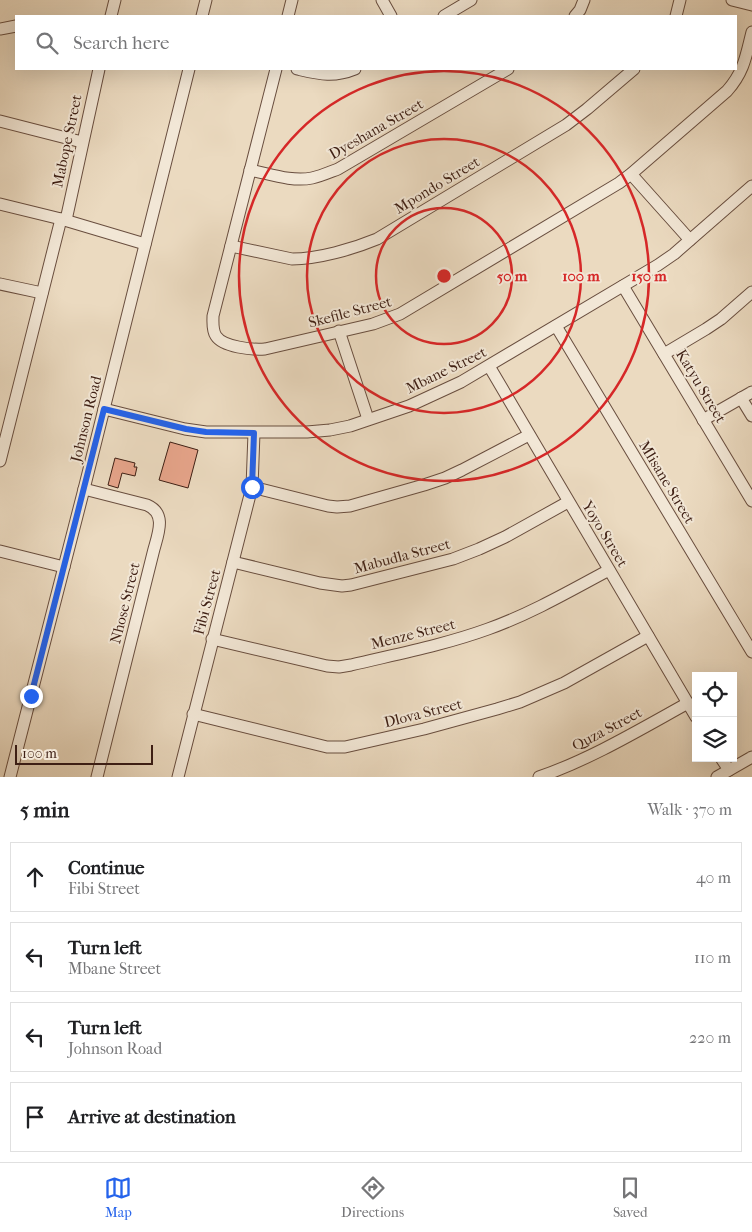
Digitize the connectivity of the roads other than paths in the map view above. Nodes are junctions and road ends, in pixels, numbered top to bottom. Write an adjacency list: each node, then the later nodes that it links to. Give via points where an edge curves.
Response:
1 (115, 0): 10 (street)
2 (206, 0): 11 (street)
3 (292, 0): 12 (street)
4 (382, 0): 13 (street)
5 (471, 0): 14 (street)
6 (584, 0): 15 (street)
7 (680, 0): 16 (street)
8 (732, 0): 9 (street)
9 (752, 5)
10 (111, 15)
11 (202, 15)
12 (288, 15)
13 (391, 15)
14 (446, 15)
15 (576, 15)
16 (676, 15)
17 (15, 26): 18 (street)
18 (0, 29)
19 (752, 32): 30 (street, Skefile Street, via 743,65 727,91)
20 (99, 70): 28 (street, Mabope Street)
21 (189, 70): 35 (street, Johnson Road)
22 (276, 70): 29 (street, Skefile Street)
23 (302, 70): 24 (street, via 336,75)
24 (352, 70)
25 (506, 70): 29 (street, Dyeshana Street, via 338,169 299,179)
26 (633, 70): 36 (street, Mpondo Street, via 566,124 364,244 302,259)
27 (0, 122): 28 (street)
28 (82, 142): 33 (street, Mabope Street)
29 (250, 170): 36 (street, Skefile Street)
30 (631, 174): 34 (street); 42 (street, Skefile Street, via 400,314)
31 (752, 186): 34 (street, Mbane Street)
32 (0, 204): 33 (street)
33 (63, 220): 35 (street); 40 (street, Mabope Street)
34 (690, 240): 37 (street, Mbane Street)
35 (145, 244): 47 (street, Johnson Road)
36 (231, 246): 42 (street, Skefile Street, via 213,316 214,332 221,342 247,349 265,349)
37 (623, 286): 41 (street, Mbane Street); 43 (street, Katyu Street)
38 (1, 287): 40 (street)
39 (752, 292): 43 (street, via 721,319)
40 (42, 293): 53 (street, Mabope Street)
41 (556, 326): 44 (street, Mbane Street); 64 (street, Mlisane Street)
42 (339, 332): 49 (street)
43 (664, 354): 50 (street, Katyu Street)
44 (489, 366): 49 (street, Mbane Street, via 438,394); 52 (street, Yoyo Street)
45 (752, 392): 46 (street)
46 (741, 398): 48 (street); 50 (street)
47 (104, 409): 51 (street, Mbane Street, via 186,429); 55 (street, Johnson Road)
48 (752, 416)
49 (368, 419): 51 (street, Mbane Street, via 330,430)
50 (704, 420): 56 (street, Katyu Street)
51 (254, 433): 54 (street, Fibi Street)
52 (529, 435): 54 (street, via 445,478 350,506 328,506); 57 (street, Yoyo Street)
53 (0, 461)
54 (252, 487): 59 (street, Fibi Street)
55 (84, 489): 60 (street, Johnson Road); 72 (street, Nhose Street, via 147,505 160,518)
56 (752, 501)
57 (568, 502): 59 (street, Mabudla Street, via 462,556 351,585 320,583); 61 (street, Yoyo Street)
58 (0, 552): 60 (street)
59 (233, 562): 63 (street, Fibi Street)
60 (64, 567): 71 (street, Johnson Road)
61 (609, 570): 62 (street, Yoyo Street); 63 (street, Menze Street, via 537,608 490,628 351,665 327,666)
62 (648, 636): 65 (street, Yoyo Street); 67 (street, Dlova Street, via 564,683 520,702 424,730 345,748 327,747)
63 (212, 639): 67 (street, Fibi Street)
64 (752, 652)
65 (688, 703): 66 (street, Yoyo Street); 74 (street, Quza Street, via 594,754)
66 (692, 710)
67 (193, 714): 73 (street, Fibi Street)
68 (752, 757): 70 (street)
69 (723, 762): 70 (street)
70 (728, 770): 75 (street)
71 (10, 777)
72 (97, 777)
73 (178, 777)
74 (539, 777)
75 (717, 777)

